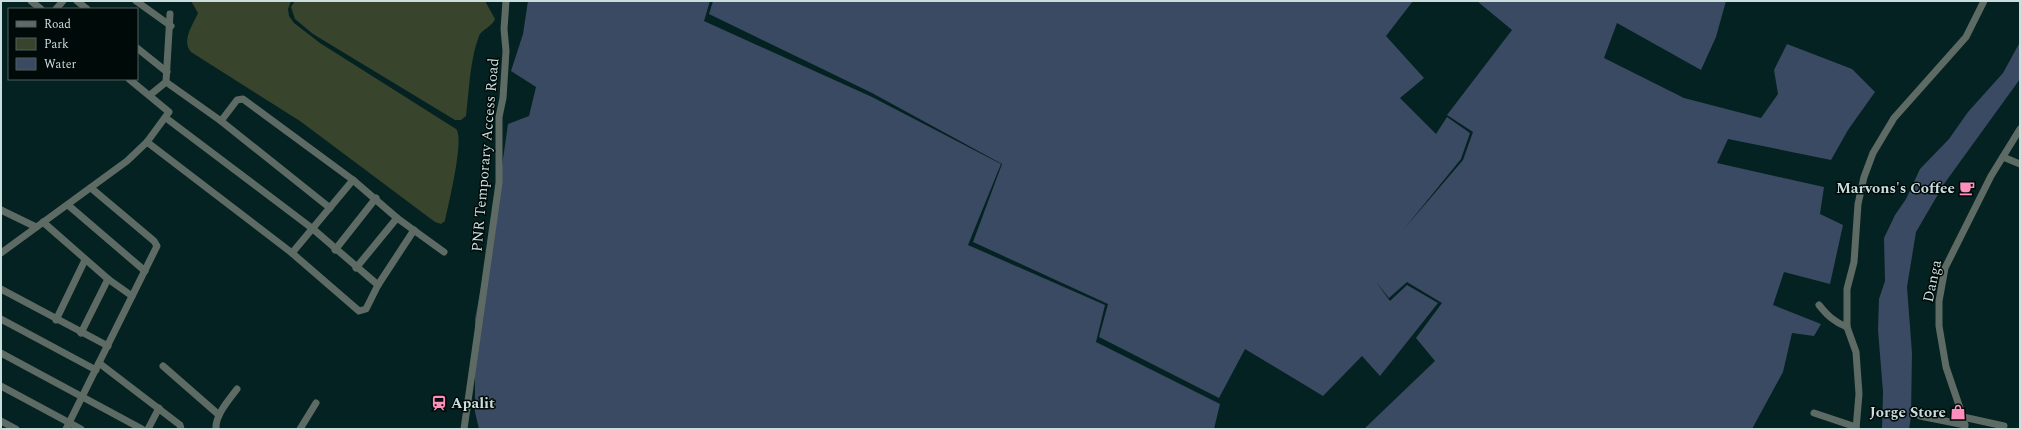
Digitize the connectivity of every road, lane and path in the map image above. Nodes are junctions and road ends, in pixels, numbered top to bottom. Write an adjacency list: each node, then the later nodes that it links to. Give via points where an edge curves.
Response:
1 (31, 1): 6 (street)
2 (77, 1): 7 (street)
3 (136, 1): 9 (street)
4 (506, 1): 72 (street, PNR Temporary Access Road, via 506,51 499,117 499,183)
5 (1984, 1): 46 (street, via 1966,37 1894,118 1873,153 1858,204 1854,262 1847,288)
6 (40, 8)
7 (86, 8)
8 (170, 14): 9 (street)
9 (171, 26): 11 (street)
10 (138, 49): 11 (street)
11 (167, 72): 13 (street)
12 (130, 80): 14 (street)
13 (166, 82): 14 (street); 16 (street)
14 (150, 95): 15 (street, via 169,112)
15 (166, 118): 18 (street); 30 (street)
16 (221, 121): 21 (street, via 237,100 244,99); 25 (street)
17 (2020, 129): 19 (street, Danga)
18 (147, 142): 22 (street); 33 (street)
19 (2003, 157): 20 (street); 61 (street, Danga, via 1945,268 1939,301 1939,326 1946,367)
20 (2020, 164)
21 (353, 180): 23 (street); 25 (street)
22 (91, 188): 24 (street); 38 (street, via 154,241 157,246)
23 (376, 198): 27 (street); 32 (street)
24 (68, 205): 28 (street); 38 (street)
25 (330, 208): 30 (street)
26 (1, 210): 29 (street)
27 (397, 218): 31 (street); 37 (street)
28 (43, 222): 29 (street); 36 (street)
29 (36, 227): 35 (street)
30 (313, 230): 32 (street); 33 (street)
31 (414, 230): 34 (street); 40 (street)
32 (335, 250): 37 (street)
33 (292, 252): 40 (street, via 359,311 366,308)
34 (444, 252)
35 (1, 253)
36 (85, 260): 39 (street); 45 (street)
37 (356, 268): 40 (street)
38 (145, 271): 42 (street)
39 (108, 279): 42 (street); 47 (street)
40 (378, 285)
41 (1, 289): 45 (street)
42 (132, 296): 48 (street)
43 (1819, 305): 46 (street, via 1827,315)
44 (1, 319): 50 (street)
45 (56, 320): 47 (street)
46 (1847, 326): 64 (street, via 1856,352 1859,394)
47 (81, 333): 48 (street)
48 (108, 346): 50 (street)
49 (1, 353): 54 (street)
50 (98, 366): 54 (street); 56 (street)
51 (163, 366): 58 (street)
52 (1, 386): 62 (street)
53 (237, 389): 58 (street)
54 (83, 397): 62 (street); 67 (street)
55 (316, 403): 71 (street)
56 (159, 408): 68 (street); 69 (street, via 180,425)
57 (1814, 413): 64 (street)
58 (219, 415): 70 (street)
59 (1920, 416): 61 (street)
60 (1, 421): 65 (street)
61 (1964, 424): 63 (street)
62 (68, 426): 66 (street)
63 (2004, 426)
64 (1856, 428)
65 (16, 429)
66 (81, 429)
67 (142, 429)
68 (148, 429)
69 (181, 429)
70 (216, 429)
71 (300, 429)
72 (464, 429)

